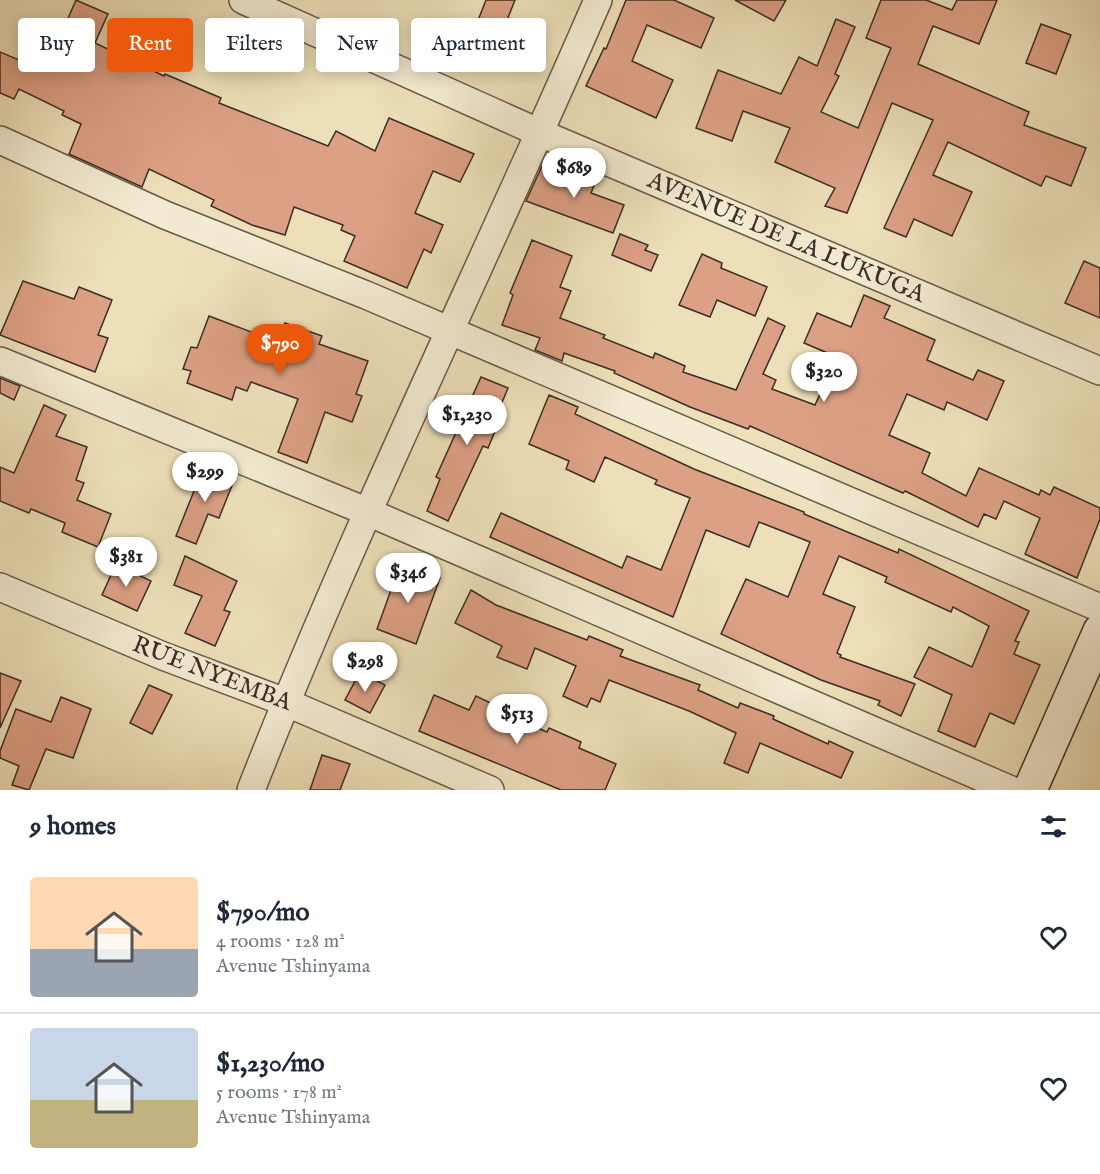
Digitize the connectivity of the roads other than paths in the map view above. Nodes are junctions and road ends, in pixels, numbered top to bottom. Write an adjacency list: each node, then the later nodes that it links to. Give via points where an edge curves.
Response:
1 (243, 0): 3 (street, AVENUE DE LA LUKUGA)
2 (598, 0): 3 (street)
3 (540, 133): 5 (street); 7 (street, AVENUE DE LA LUKUGA)
4 (0, 140): 5 (street, via 165,215)
5 (450, 331): 8 (street); 10 (street)
6 (0, 361): 8 (street)
7 (1100, 371)
8 (368, 512): 12 (street); 15 (street)
9 (0, 587): 12 (street, RUE NYEMBA)
10 (1100, 608)
11 (1100, 631): 16 (street)
12 (285, 702): 13 (street); 14 (street, RUE NYEMBA)
13 (251, 790)
14 (490, 790)
15 (1011, 790)
16 (1030, 790)

